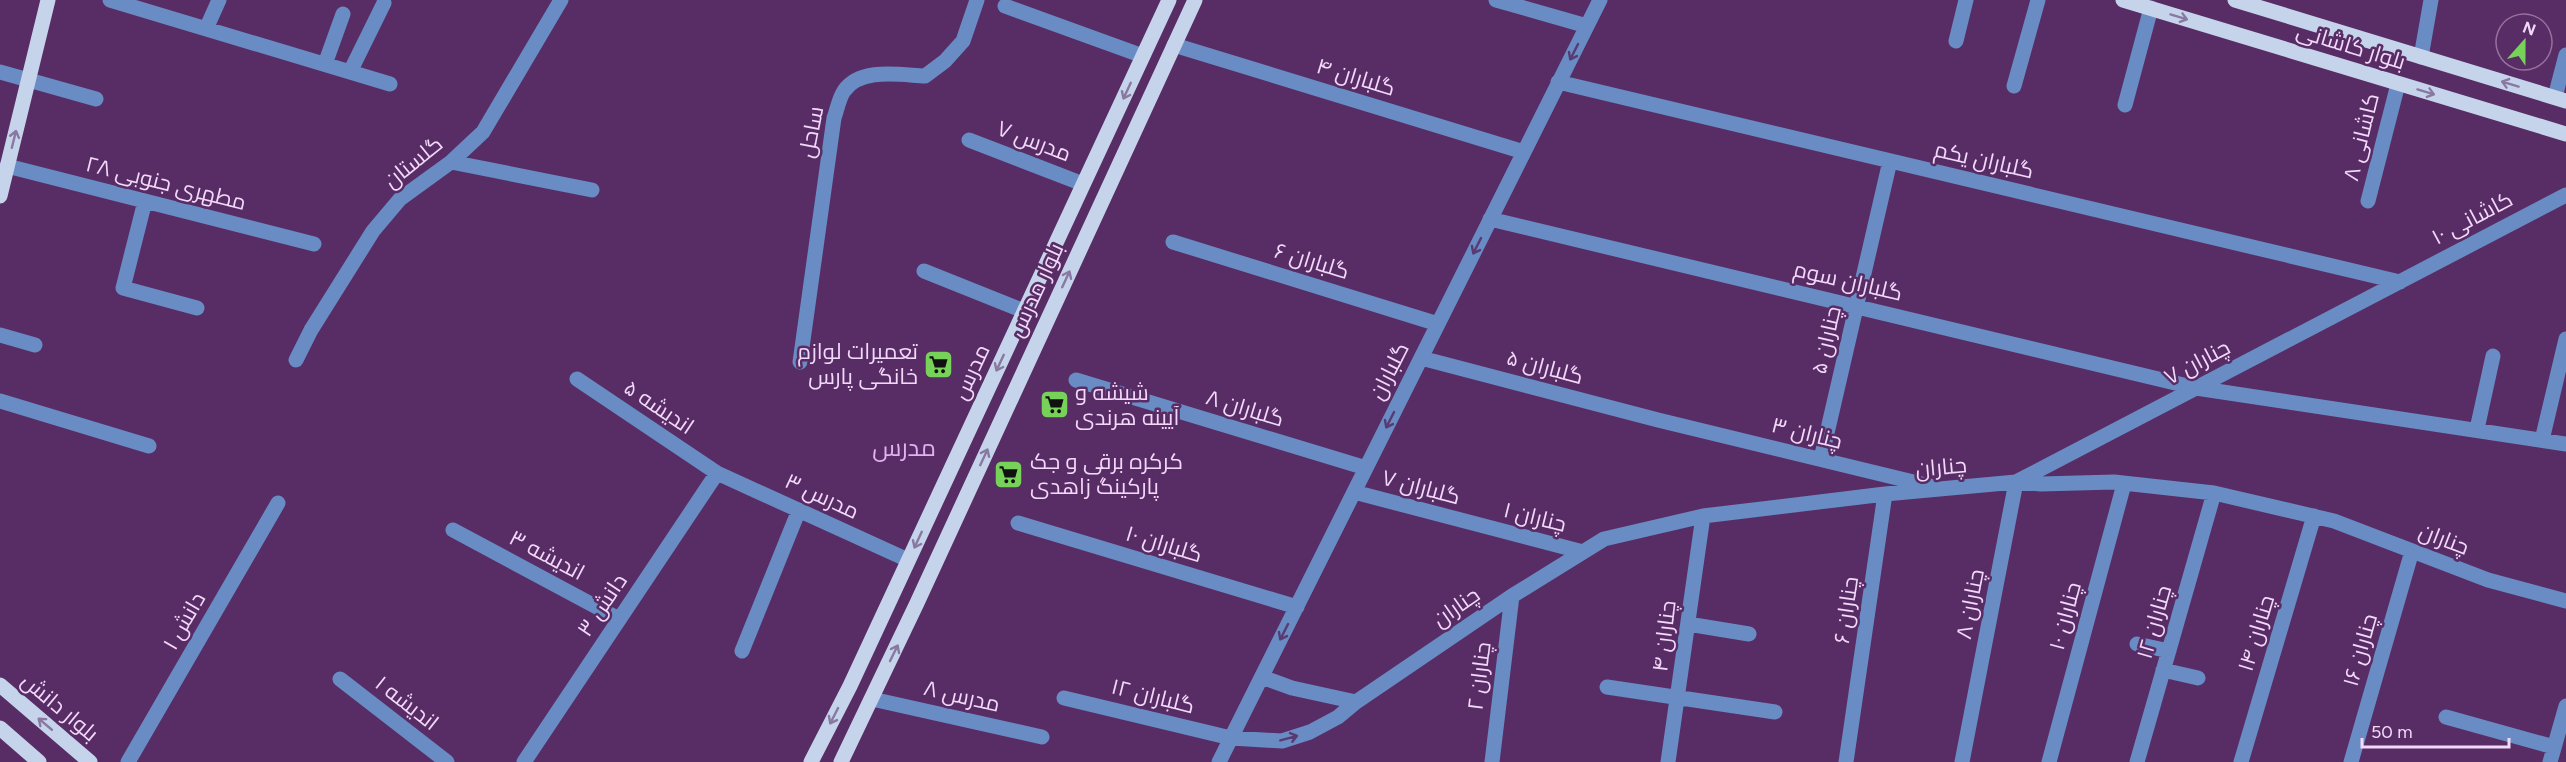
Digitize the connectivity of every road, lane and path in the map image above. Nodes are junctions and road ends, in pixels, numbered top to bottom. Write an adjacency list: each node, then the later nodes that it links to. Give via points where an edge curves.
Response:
1 (48, 0): 29 (main road)
2 (110, 0): 20 (street)
3 (219, 0): 20 (street)
4 (561, 0): 41 (street, گلستان, via 483,132)
5 (978, 0): 64 (street, ساحل, via 963,41 925,76 861,77 844,90 834,118)
6 (1169, 0): 23 (main road, مدرس)
7 (1195, 0): 22 (main road, بلوار مدرس)
8 (1496, 0): 19 (street)
9 (1600, 0): 19 (street, گلباران)
10 (1966, 0): 21 (street)
11 (2038, 0): 33 (street)
12 (2123, 0): 17 (main road, بلوار کاشانی)
13 (2235, 0): 25 (main road, بلوار کاشانی)
14 (2431, 0): 25 (street)
15 (384, 3): 28 (street)
16 (1005, 6): 23 (street)
17 (2151, 8): 32 (main road, بلوار کاشانی, one-way to 32); 36 (street)
18 (343, 14): 26 (street)
19 (1587, 26): 30 (street, گلباران, one-way to 30)
20 (206, 29): 26 (street)
21 (1956, 41)
22 (1174, 45): 39 (street, گلباران ۴); 78 (main road, بلوار مدرس, one-way to 22)
23 (1143, 56): 43 (main road, مدرس, one-way to 43)
24 (2566, 56): 35 (street)
25 (2421, 57): 35 (main road, بلوار کاشانی, one-way to 25)
26 (325, 64): 28 (street)
27 (0, 72): 29 (street)
28 (350, 72): 31 (street)
29 (28, 79): 34 (street); 42 (main road, one-way to 29)
30 (1558, 82): 39 (street, گلباران); 40 (street, گلباران یکم)
31 (390, 84)
32 (2398, 84): 37 (main road, بلوار کاشانی, one-way to 37); 48 (street, ۸ کاشانی)
33 (2014, 86)
34 (96, 99)
35 (2560, 99)
36 (2125, 105)
37 (2566, 134)
38 (969, 140): 43 (street, مدرس ۷)
39 (1524, 152): 49 (street, گلباران)
40 (1890, 161): 53 (street, گلباران یکم); 54 (street, ۵ چناران)
41 (451, 162): 44 (street); 63 (street, گلستان, via 400,199 373,231)
42 (7, 166): 46 (main road); 47 (street, ۲۸ مطهری جنوبی)
43 (1083, 184): 56 (main road, مدرس)
44 (592, 190)
45 (2566, 195): 53 (street, ۱۰ کاشانی)
46 (0, 196)
47 (145, 201): 51 (street, ۲۸ مطهری جنوبی); 55 (street, via 123,288)
48 (2368, 201)
49 (1490, 219): 54 (street, گلباران سوم); 57 (street, گلباران, one-way to 57)
50 (1173, 242): 57 (street, گلباران ۶)
51 (314, 244)
52 (924, 272): 56 (street)
53 (2400, 282): 67 (street, چناران ۷)
54 (1856, 306): 67 (street, گلباران سوم); 74 (street, ۵ چناران)
55 (197, 308)
56 (1024, 311): 76 (main road, مدرس, one-way to 76)
57 (1438, 324): 62 (street, گلباران)
58 (0, 335): 60 (street)
59 (2566, 339): 71 (street)
60 (34, 345)
61 (2493, 356): 70 (street)
62 (1421, 358): 69 (street, گلباران ۵); 75 (street, گلباران, one-way to 75)
63 (296, 360)
64 (800, 362)
65 (577, 380): 77 (street, اندیشه ۵)
66 (1076, 380): 75 (street, گلباران ۸)
67 (2196, 388): 70 (street, گلباران سوم); 79 (street, چناران ۷)
68 (0, 401): 73 (street)
69 (1658, 420): 74 (street, چناران ۳)
70 (2477, 429): 71 (street, گلباران سوم)
71 (2542, 441): 72 (street, گلباران سوم)
72 (2566, 444)
73 (149, 446)
74 (1821, 459): 81 (street, چناران ۳)
75 (1366, 468): 82 (street, گلباران)
76 (950, 470): 78 (main road); 94 (main road, مدرس, one-way to 94)
77 (717, 473): 86 (street, مدرس ۳); 98 (street, دانش ۳)
78 (974, 480): 112 (main road, بلوار مدرس, one-way to 78)
79 (2016, 482): 80 (street, چناران); 81 (street, چناران); 133 (street, چناران ۸)
80 (2124, 484): 84 (street, چناران); 122 (street, چناران ۱۰)
81 (1945, 490): 83 (street, چناران)
82 (1354, 492): 90 (street, ۷ گلباران); 97 (street, گلباران)
83 (1886, 494): 87 (street, چناران); 132 (street, چناران ۶)
84 (2214, 494): 88 (street, چناران); 103 (street, چناران ۱۲)
85 (278, 503): 125 (street, دانش ۱)
86 (799, 510): 94 (street, مدرس ۳); 102 (street)
87 (1703, 516): 93 (street, چناران, via 1604,539); 99 (street, ۴ چناران)
88 (2314, 516): 92 (street, چناران); 135 (street, چناران ۱۴)
89 (1018, 524): 97 (street, گلباران ۱۰)
90 (1476, 525): 93 (street, چناران ۱)
91 (453, 530): 98 (street, اندیشه ۳)
92 (2412, 551): 96 (street, چناران, via 2488,580); 136 (street, چناران ۱۶)
93 (1583, 552): 95 (street, چناران)
94 (908, 560): 128 (main road, مدرس, one-way to 128)
95 (1512, 596): 113 (street, چناران); 131 (street, ۲ چناران)
96 (2566, 601)
97 (1297, 607): 105 (street, گلباران, one-way to 105)
98 (619, 619): 127 (street, دانش ۳)
99 (1688, 624): 100 (street); 110 (street, ۴ چناران)
100 (1749, 634)
101 (2137, 644): 103 (street)
102 (742, 651)
103 (2169, 651): 104 (street, چناران ۱۲)
104 (2163, 670): 106 (street); 134 (street, چناران ۱۲)
105 (1262, 677): 113 (street, via 1301,691); 119 (street, گلباران)
106 (2198, 678)
107 (340, 679): 126 (street, اندیشه ۱)
108 (0, 685): 124 (main road, بلوار دانش, one-way to 108)
109 (1607, 687): 110 (street)
110 (1679, 697): 115 (street); 121 (street, ۴ چناران)
111 (1064, 698): 119 (street, گلباران ۱۲)
112 (872, 699): 118 (street, مدرس ۸); 129 (main road, بلوار مدرس)
113 (1356, 702): 119 (street, چناران, one-way to 113, via 1282,741 1310,732)
114 (2566, 706): 120 (street)
115 (1775, 712)
116 (2446, 717): 120 (street)
117 (0, 729): 123 (main road)
118 (1042, 737)
119 (1231, 738): 130 (street, گلباران)
120 (2552, 754)
121 (1669, 761)
122 (2049, 761)
123 (39, 762)
124 (90, 762)
125 (128, 762)
126 (447, 762)
127 (525, 762)
128 (811, 762)
129 (841, 762)
130 (1219, 762)
131 (1492, 762)
132 (1846, 762)
133 (1962, 762)
134 (2137, 762)
135 (2241, 762)
136 (2351, 762)

